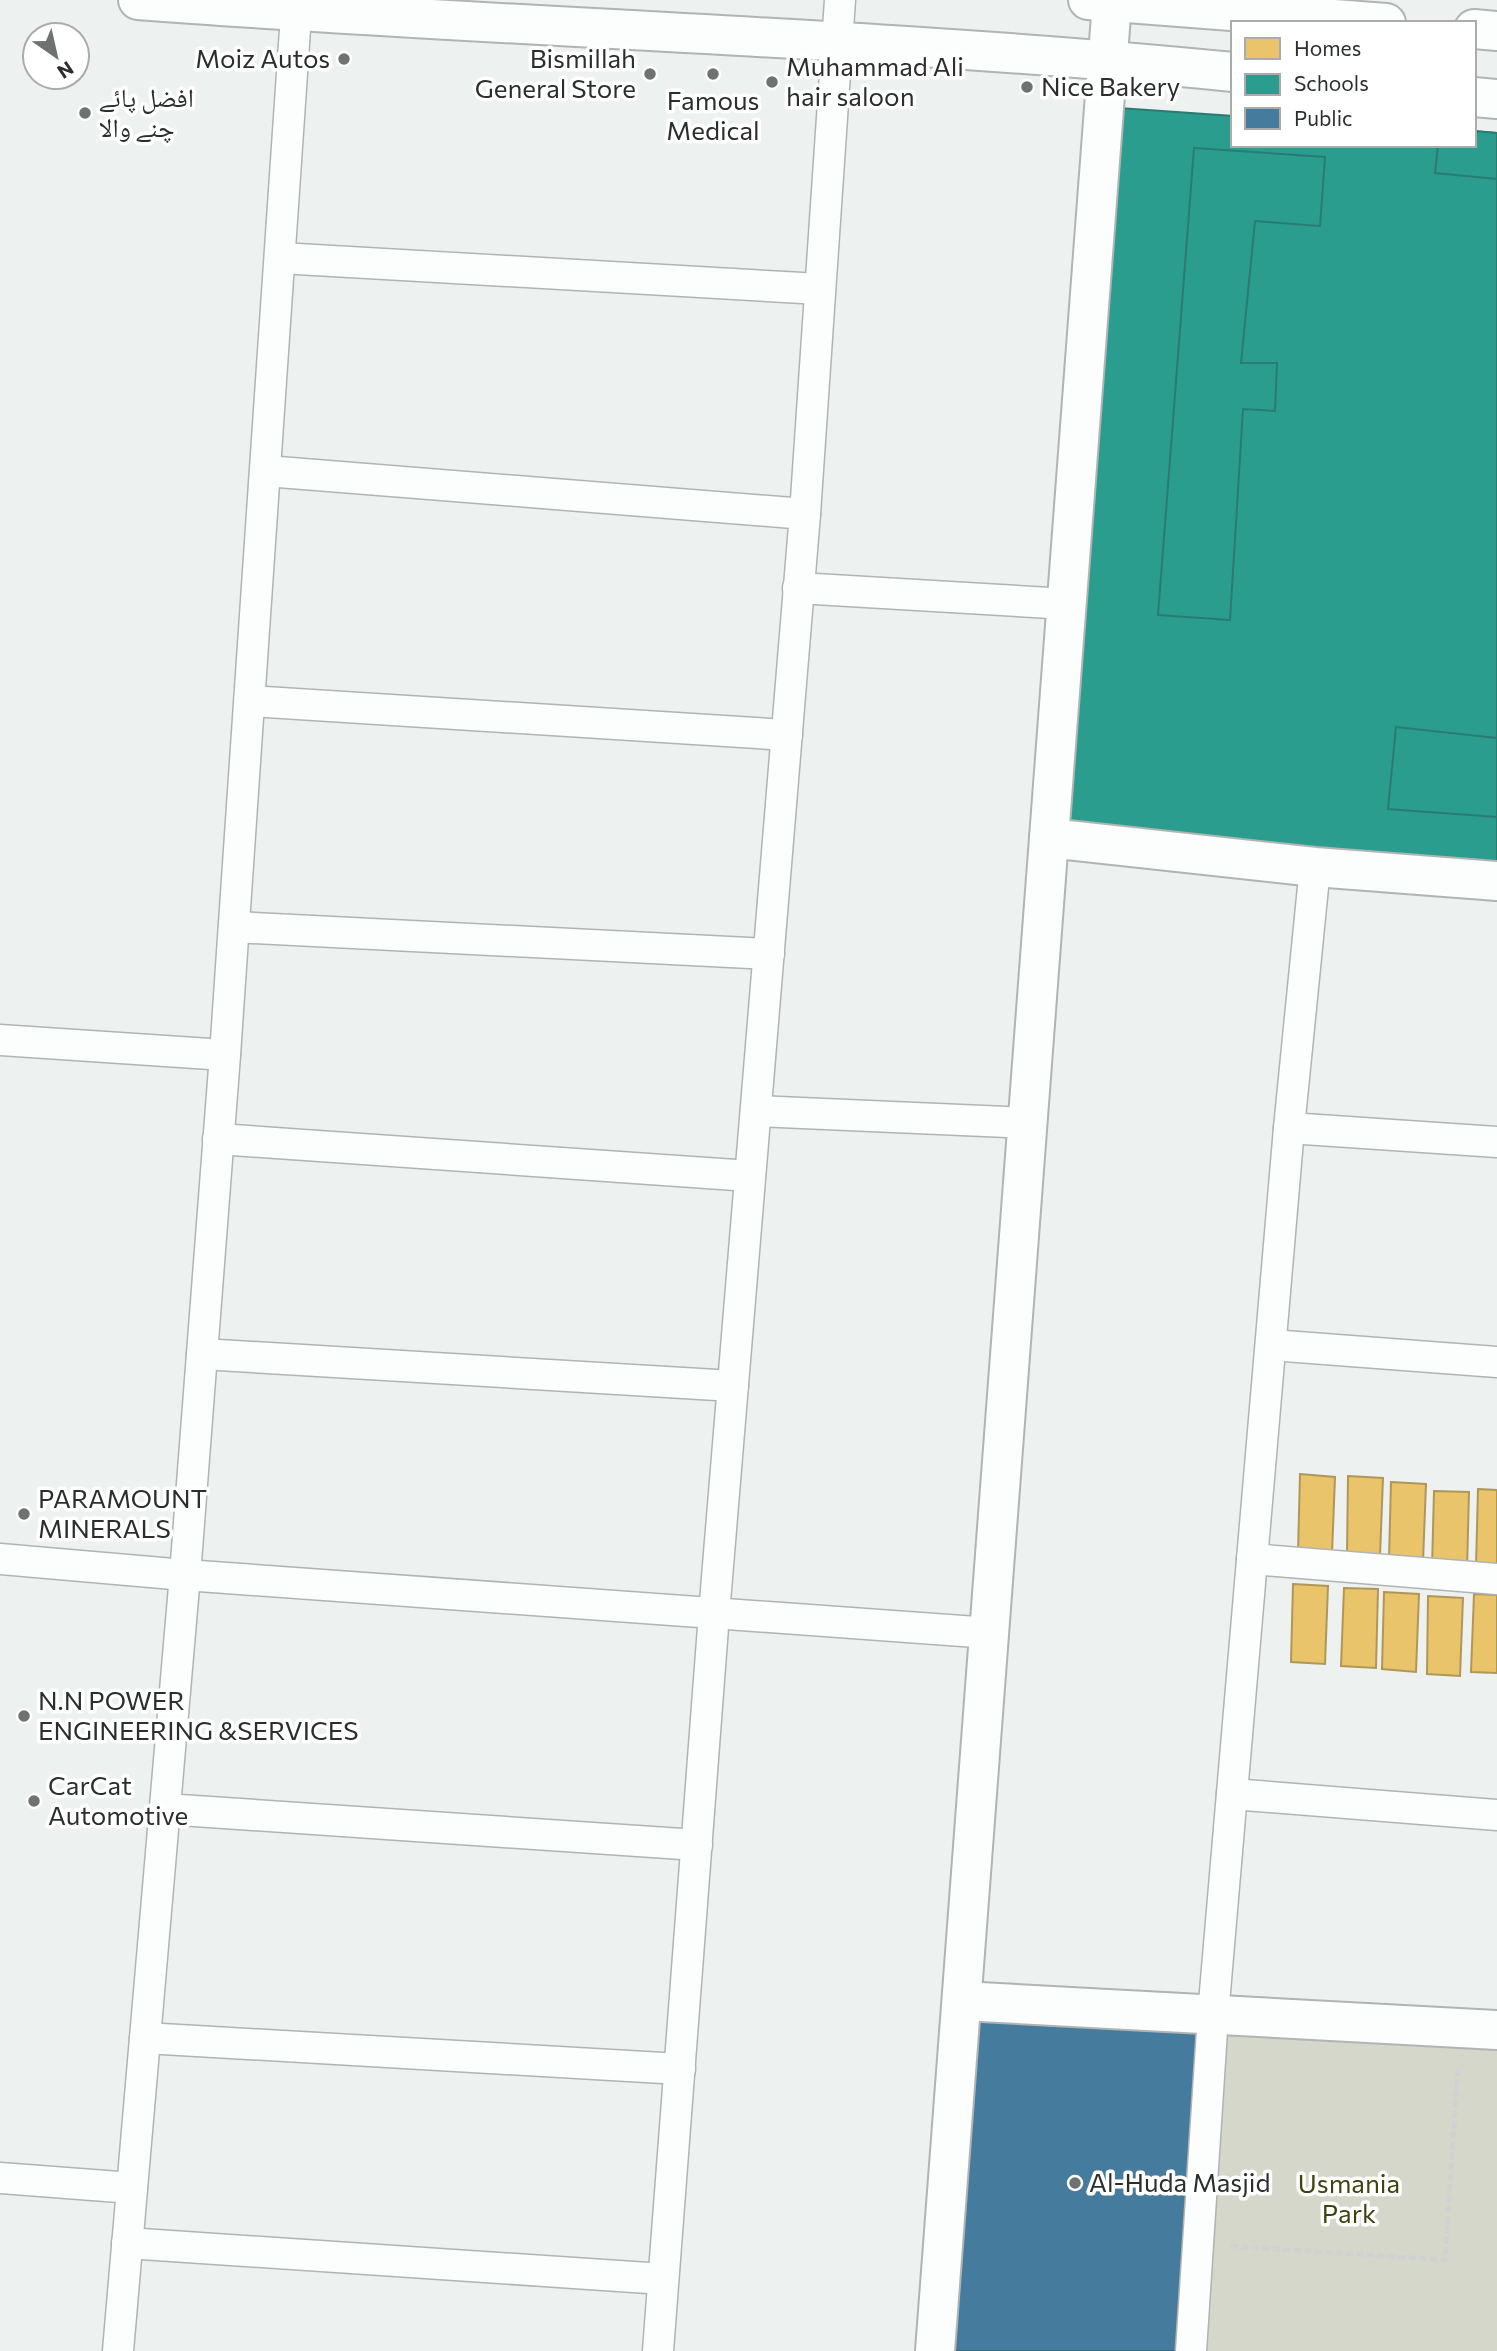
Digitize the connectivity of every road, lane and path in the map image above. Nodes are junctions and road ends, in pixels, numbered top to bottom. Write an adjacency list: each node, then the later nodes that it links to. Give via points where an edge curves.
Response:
1 (138, 0): 4 (street)
2 (840, 0): 8 (street)
3 (1100, 1): 5 (street); 9 (street)
4 (296, 6): 8 (street); 13 (street)
5 (1360, 21)
6 (1476, 29): 7 (street)
7 (1497, 31)
8 (836, 41): 9 (street); 14 (street)
9 (1108, 60): 10 (street); 18 (street)
10 (1231, 72)
11 (1476, 97): 12 (street)
12 (1497, 99)
13 (280, 258): 14 (street); 15 (street)
14 (820, 289): 16 (street)
15 (266, 471): 16 (street); 19 (street)
16 (804, 514): 17 (street)
17 (798, 588): 18 (street); 20 (street)
18 (1067, 604): 21 (street)
19 (251, 701): 20 (street); 24 (street)
20 (787, 735): 25 (street)
21 (1049, 838): 22 (street); 29 (street)
22 (1315, 867): 23 (street); 30 (street)
23 (1497, 881)
24 (234, 927): 25 (street); 27 (street)
25 (769, 954): 28 (street)
26 (0, 1040): 27 (street)
27 (225, 1055): 31 (street)
28 (756, 1111): 29 (street); 33 (street)
29 (1028, 1123): 43 (street)
30 (1289, 1128): 32 (street); 34 (street)
31 (218, 1139): 33 (street); 35 (street)
32 (1497, 1142)
33 (750, 1176): 37 (street)
34 (1271, 1345): 36 (street); 39 (street)
35 (202, 1354): 37 (street); 40 (street)
36 (1497, 1362)
37 (733, 1386): 42 (street)
38 (0, 1559): 40 (street)
39 (1252, 1559): 41 (street); 44 (street)
40 (185, 1576): 42 (street); 45 (street)
41 (1497, 1579)
42 (715, 1614): 43 (street); 47 (street)
43 (990, 1633): 48 (street)
44 (1232, 1794): 46 (street); 49 (street)
45 (165, 1809): 47 (street); 51 (street)
46 (1497, 1815)
47 (697, 1845): 52 (street)
48 (962, 2001): 49 (street); 60 (street)
49 (1213, 2015): 50 (street); 56 (street)
50 (1479, 2029): 56 (path, via 1445,2260)
51 (145, 2038): 52 (street); 54 (street)
52 (680, 2069): 57 (street)
53 (0, 2178): 54 (street)
54 (132, 2189): 55 (street)
55 (127, 2243): 57 (street); 58 (street)
56 (1198, 2244): 61 (street)
57 (663, 2279): 59 (street)
58 (118, 2351)
59 (658, 2351)
60 (935, 2351)
61 (1191, 2351)

